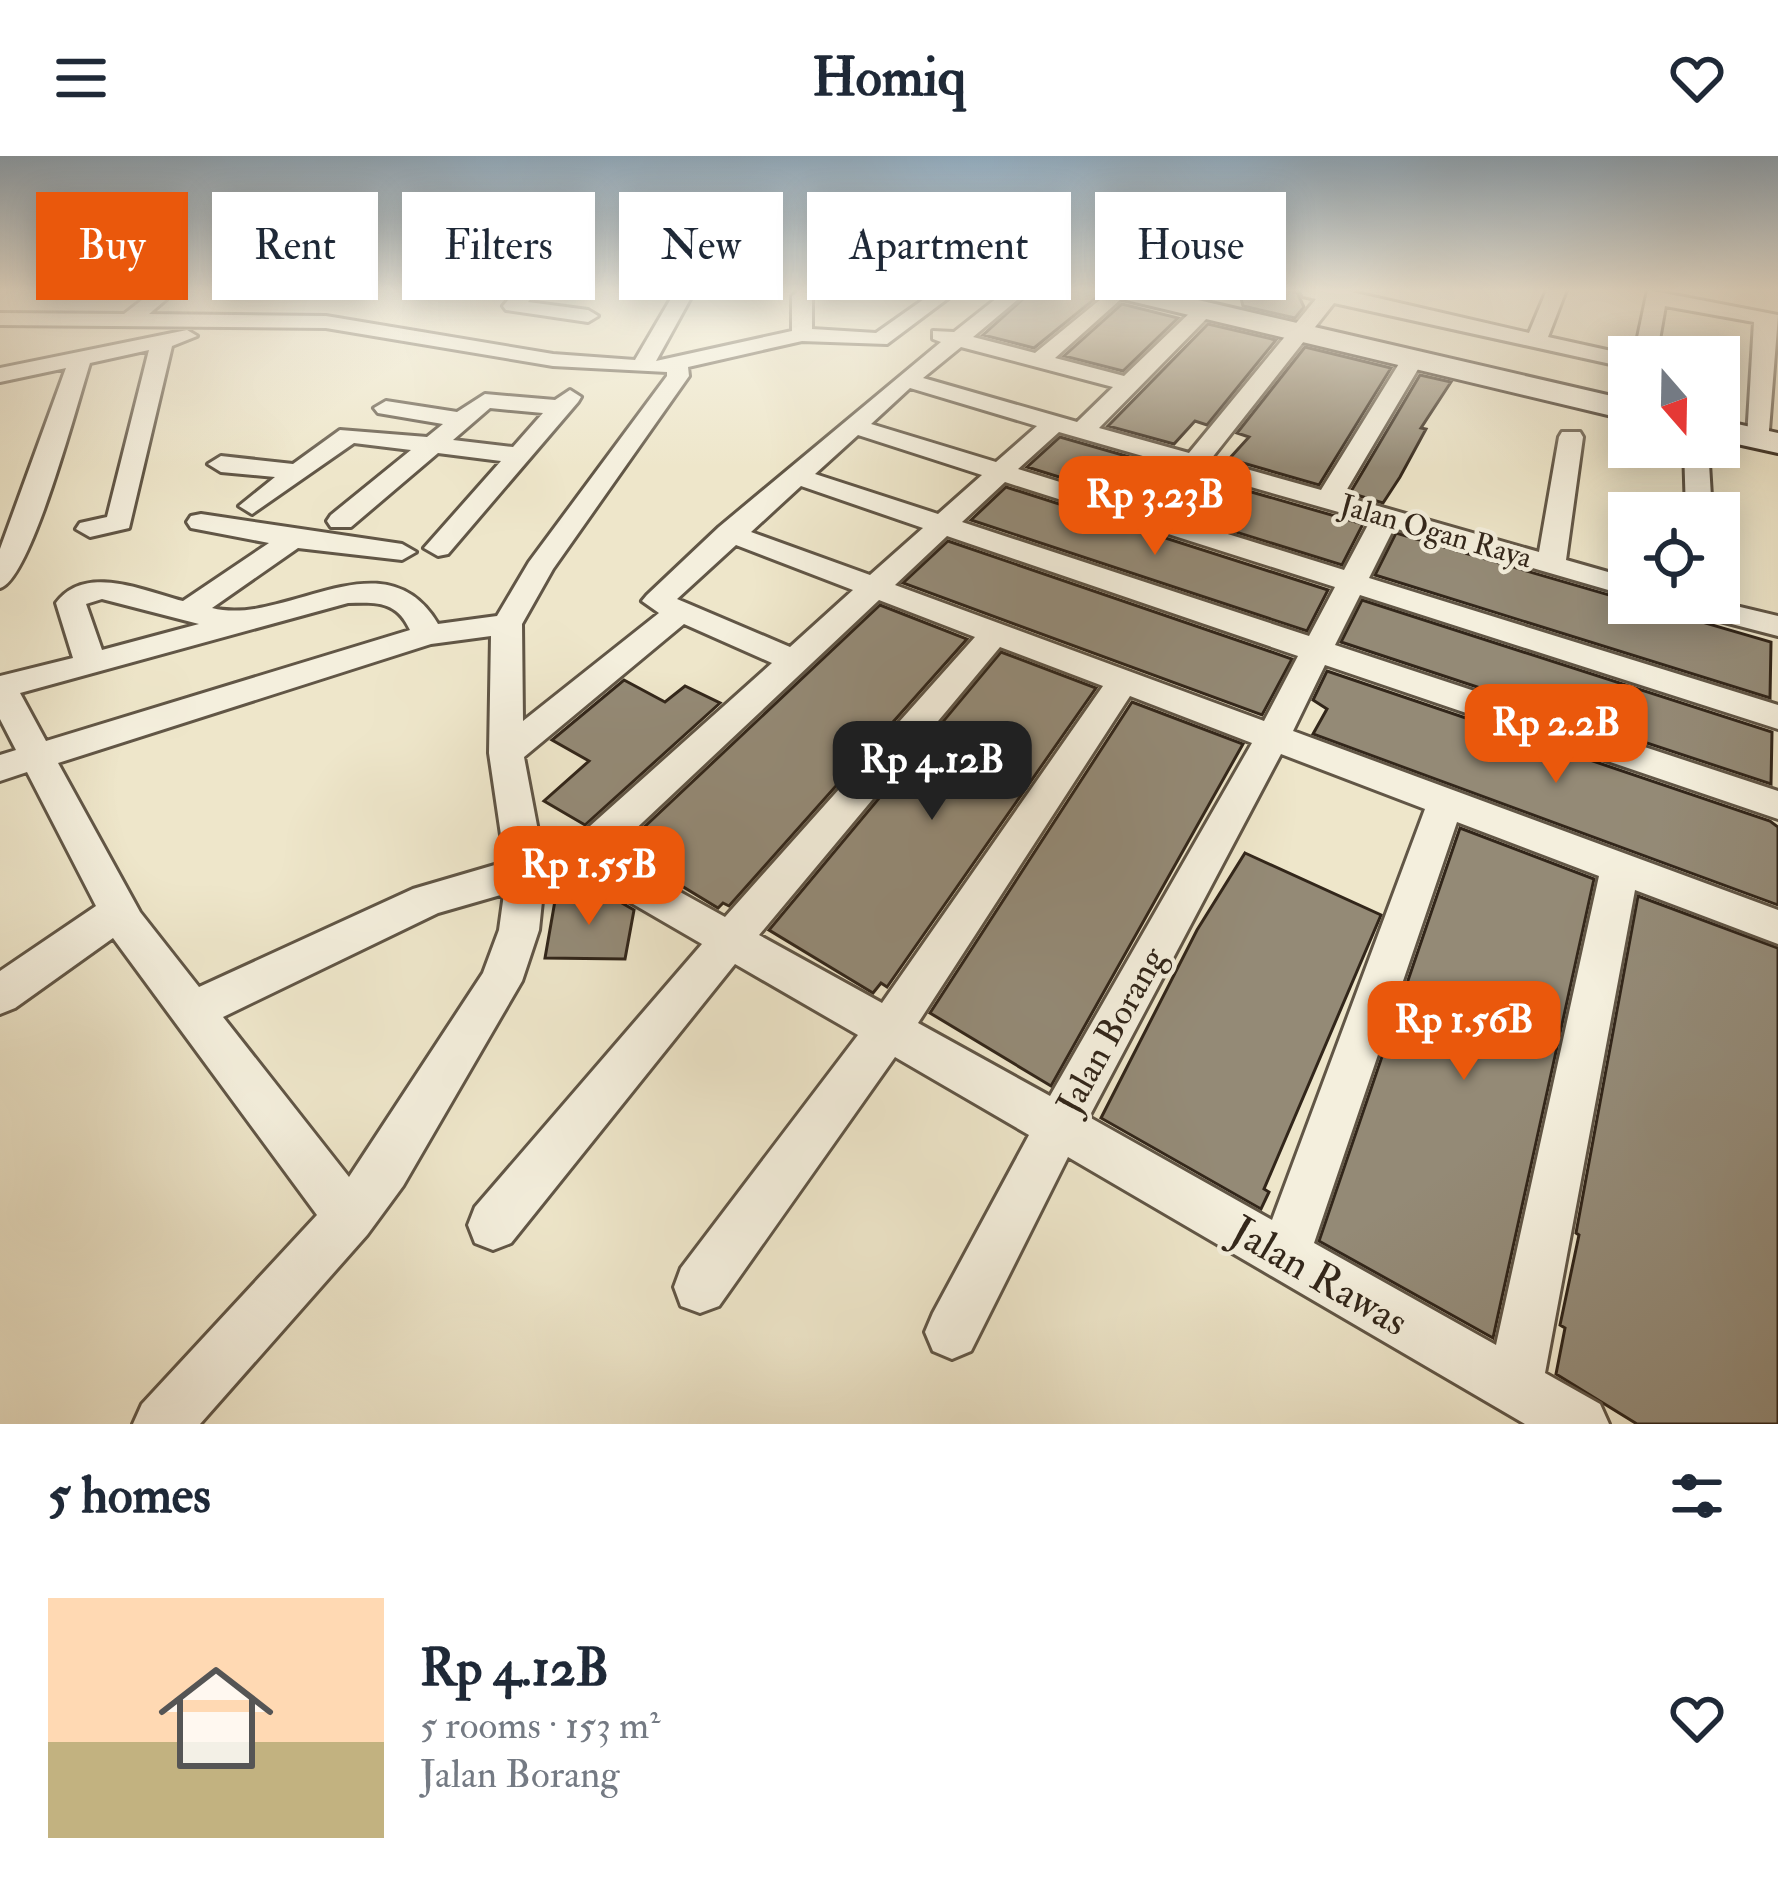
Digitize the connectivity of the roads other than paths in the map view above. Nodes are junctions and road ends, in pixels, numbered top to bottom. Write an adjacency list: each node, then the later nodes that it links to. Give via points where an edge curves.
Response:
1 (116, 349): 15 (street)
2 (160, 349): 45 (street, via 119,521)
3 (588, 349): 19 (street)
4 (666, 349): 20 (street)
5 (739, 349): 20 (street)
6 (943, 349): 22 (street)
7 (994, 349): 17 (street)
8 (1053, 349): 17 (street)
9 (1164, 349): 23 (street)
10 (1286, 349): 34 (street)
11 (1371, 349): 18 (street)
12 (1431, 349): 18 (street)
13 (1577, 349): 16 (street)
14 (1771, 349): 31 (street)
15 (81, 356): 21 (street); 51 (street)
16 (1608, 356)
17 (1039, 361): 23 (street)
18 (1424, 362): 24 (street); 39 (street)
19 (599, 366): 20 (street); 26 (street)
20 (660, 367): 59 (street, via 678,376)
21 (2, 378)
22 (906, 380): 28 (street); 29 (street, Jalan Ogan Raya)
23 (1128, 384): 29 (street)
24 (1608, 405)
25 (386, 408): 27 (street)
26 (561, 408): 27 (street, via 490,400); 33 (street)
27 (461, 420): 32 (street)
28 (854, 426): 37 (street); 38 (street)
29 (1068, 427): 34 (street, Jalan Ogan Raya); 37 (street)
30 (1571, 437): 50 (street)
31 (1769, 440)
32 (434, 445): 33 (street); 36 (street, via 346,435); 43 (street)
33 (517, 455): 48 (street)
34 (1196, 462): 39 (street, Jalan Ogan Raya)
35 (221, 464): 36 (street)
36 (295, 472): 40 (street)
37 (998, 472): 44 (street); 53 (street)
38 (796, 476): 44 (street); 46 (street)
39 (1328, 500): 41 (street, Jalan Ogan Raya)
40 (252, 506)
41 (1386, 516): 50 (street, Jalan Ogan Raya); 53 (street, Jalan Borang)
42 (201, 521): 47 (street)
43 (341, 521)
44 (942, 524): 54 (street); 63 (street)
45 (90, 529)
46 (729, 533): 54 (street); 56 (street, via 659,596)
47 (293, 539): 49 (street); 55 (street)
48 (438, 548)
49 (402, 552)
50 (1551, 564): 52 (street, Jalan Ogan Raya)
51 (0, 579)
52 (1608, 581)
53 (1354, 583): 63 (street, Jalan Borang); 68 (street)
54 (872, 587): 61 (street); 64 (street)
55 (187, 612): 58 (street); 65 (street, via 102,590 80,593 71,603)
56 (678, 613): 64 (street); 70 (street)
57 (1740, 617): 60 (street)
58 (236, 623): 62 (street, via 333,596 378,594 416,607); 65 (street)
59 (507, 624): 62 (street); 70 (street)
60 (1778, 626)
61 (995, 633): 66 (street); 79 (street)
62 (428, 635): 71 (street)
63 (1316, 650): 69 (street, Jalan Borang); 73 (street)
64 (794, 660): 74 (street)
65 (91, 664): 67 (street)
66 (1123, 681): 69 (street); 82 (street)
67 (0, 688): 71 (street)
68 (1778, 717)
69 (1272, 738): 72 (street); 83 (street, Jalan Borang)
70 (506, 753): 76 (street)
71 (20, 762): 77 (street)
72 (1446, 802): 75 (street); 86 (street)
73 (1778, 806)
74 (582, 856): 76 (street); 79 (street, Jalan Borang)
75 (1620, 867): 78 (street); 89 (street)
76 (526, 873): 81 (street, via 389,916); 84 (street, via 519,930 501,981 411,1133)
77 (119, 911): 80 (street); 81 (street)
78 (1778, 927)
79 (730, 939): 82 (street, Jalan Borang); 85 (street)
80 (0, 995)
81 (192, 1011): 84 (street)
82 (890, 1027): 83 (street, Jalan Borang); 87 (street)
83 (1059, 1126): 86 (street, Jalan Rawas); 88 (street)
84 (349, 1216): 90 (street)
85 (494, 1225)
86 (1284, 1255): 89 (street, Jalan Rawas)
87 (700, 1287)
88 (952, 1332)
89 (1515, 1386): 91 (street, Jalan Rawas)
90 (162, 1424)
91 (1580, 1424)

